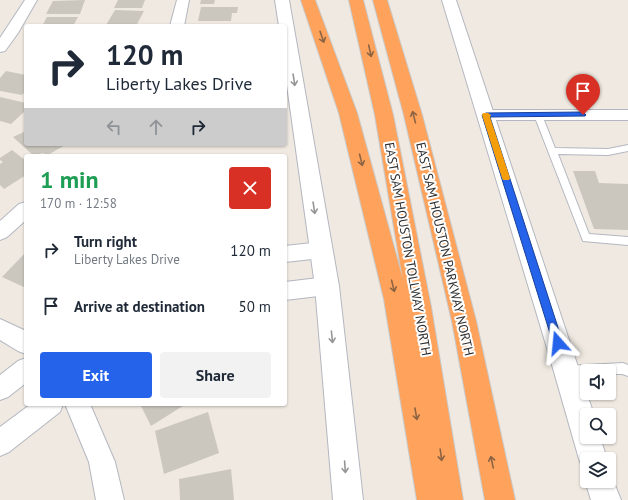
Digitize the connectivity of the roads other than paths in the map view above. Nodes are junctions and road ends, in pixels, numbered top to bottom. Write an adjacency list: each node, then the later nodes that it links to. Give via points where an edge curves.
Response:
1 (30, 0): 11 (street)
2 (183, 0): 8 (street)
3 (282, 0): 9 (main road, one-way to 9)
4 (308, 0): 37 (highway, one-way to 37, via 348,113 396,299)
5 (356, 0): 38 (highway, EAST SAM HOUSTON TOLLWAY NORTH, one-way to 38, via 384,114 419,307)
6 (380, 0): 39 (highway, EAST SAM HOUSTON PARKWAY NORTH, one-way to 6, via 464,321 413,115)
7 (449, 0): 12 (main road)
8 (177, 24)
9 (286, 24)
10 (287, 32): 20 (main road, one-way to 20)
11 (0, 48)
12 (486, 115): 13 (street); 27 (main road)
13 (538, 115): 14 (street); 16 (lane)
14 (628, 115)
15 (628, 148): 16 (lane, via 608,152)
16 (552, 151): 19 (lane, via 586,238)
17 (24, 211): 18 (street)
18 (0, 232)
19 (628, 241)
20 (321, 250): 21 (street); 22 (main road)
21 (287, 254)
22 (327, 286): 23 (street); 36 (main road, one-way to 36)
23 (287, 291)
24 (0, 329): 25 (street)
25 (24, 342)
26 (24, 371): 29 (street)
27 (567, 371): 28 (lane, via 623,368); 33 (main road)
28 (628, 371)
29 (0, 389)
30 (48, 406): 32 (street)
31 (78, 406): 35 (street, via 95,441 104,468)
32 (0, 443)
33 (591, 452)
34 (602, 488): 40 (main road)
35 (110, 500)
36 (348, 500)
37 (432, 500)
38 (448, 500)
39 (500, 500)
40 (606, 500)

